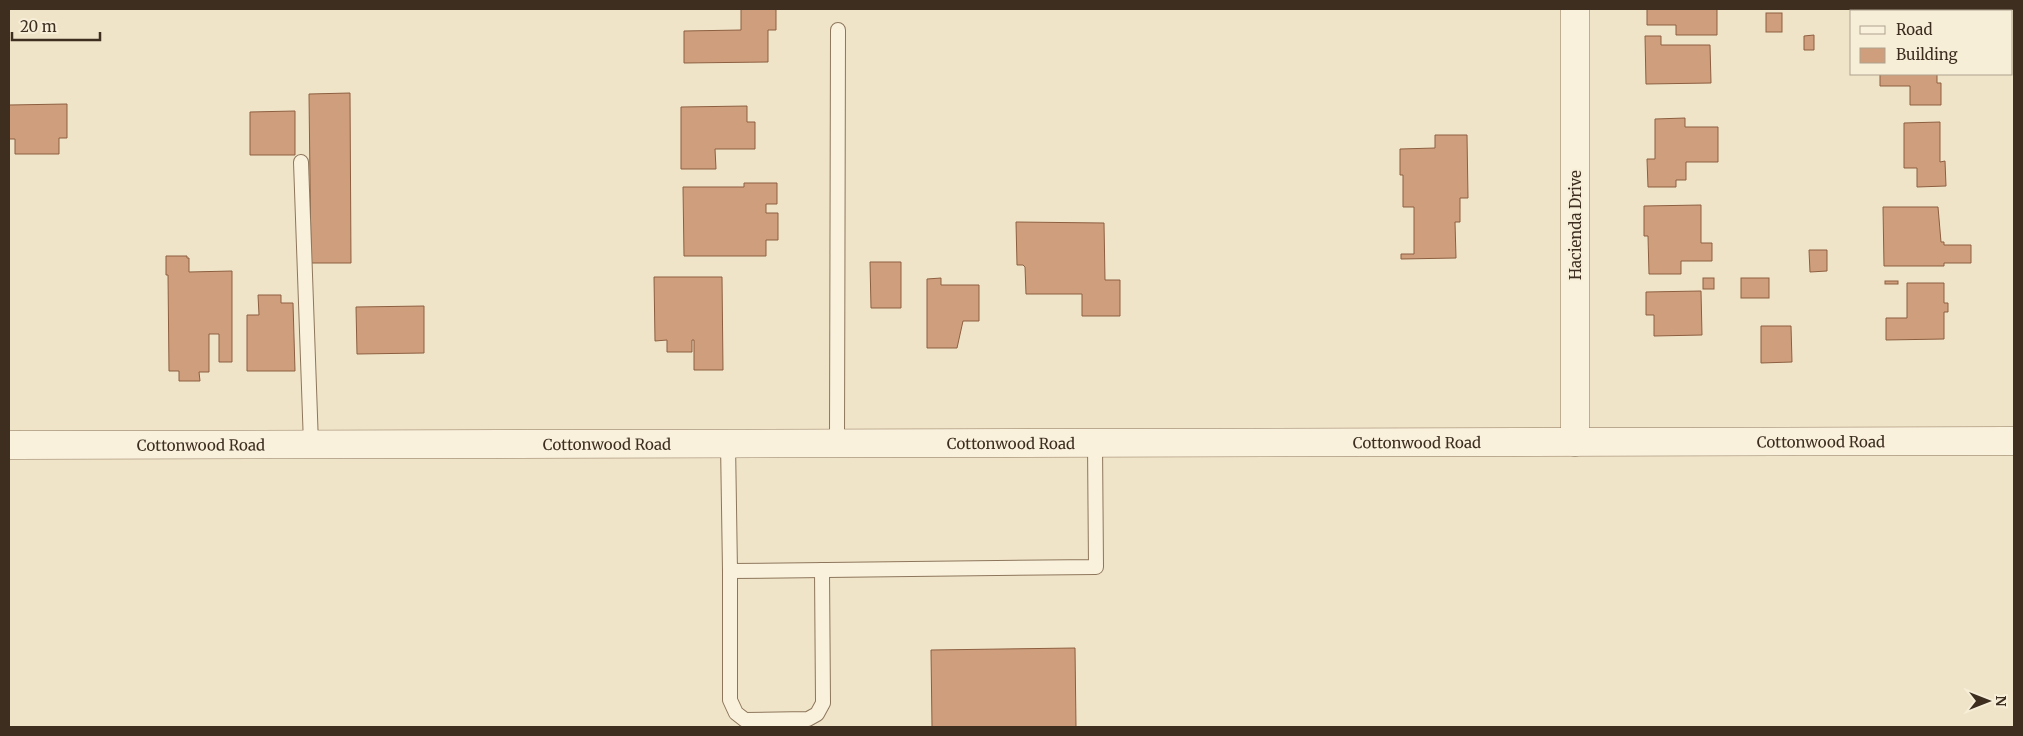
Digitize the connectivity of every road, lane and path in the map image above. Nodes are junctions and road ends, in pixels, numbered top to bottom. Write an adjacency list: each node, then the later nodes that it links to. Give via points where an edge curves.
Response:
1 (1575, 9): 5 (street, Hacienda Drive)
2 (838, 30): 7 (lane)
3 (302, 162): 9 (lane)
4 (2014, 441): 5 (street, Cottonwood Road)
5 (1575, 442): 8 (street, Cottonwood Road)
6 (728, 443): 7 (street, Cottonwood Road); 9 (street, Cottonwood Road); 12 (lane)
7 (837, 443): 8 (street, Cottonwood Road)
8 (1095, 443): 11 (lane, via 1096,567)
9 (311, 444): 10 (street, Cottonwood Road)
10 (9, 445)
11 (822, 570): 12 (lane); 12 (lane, via 823,703 817,714 808,719 764,720 746,720 736,713 730,700)
12 (730, 571)

